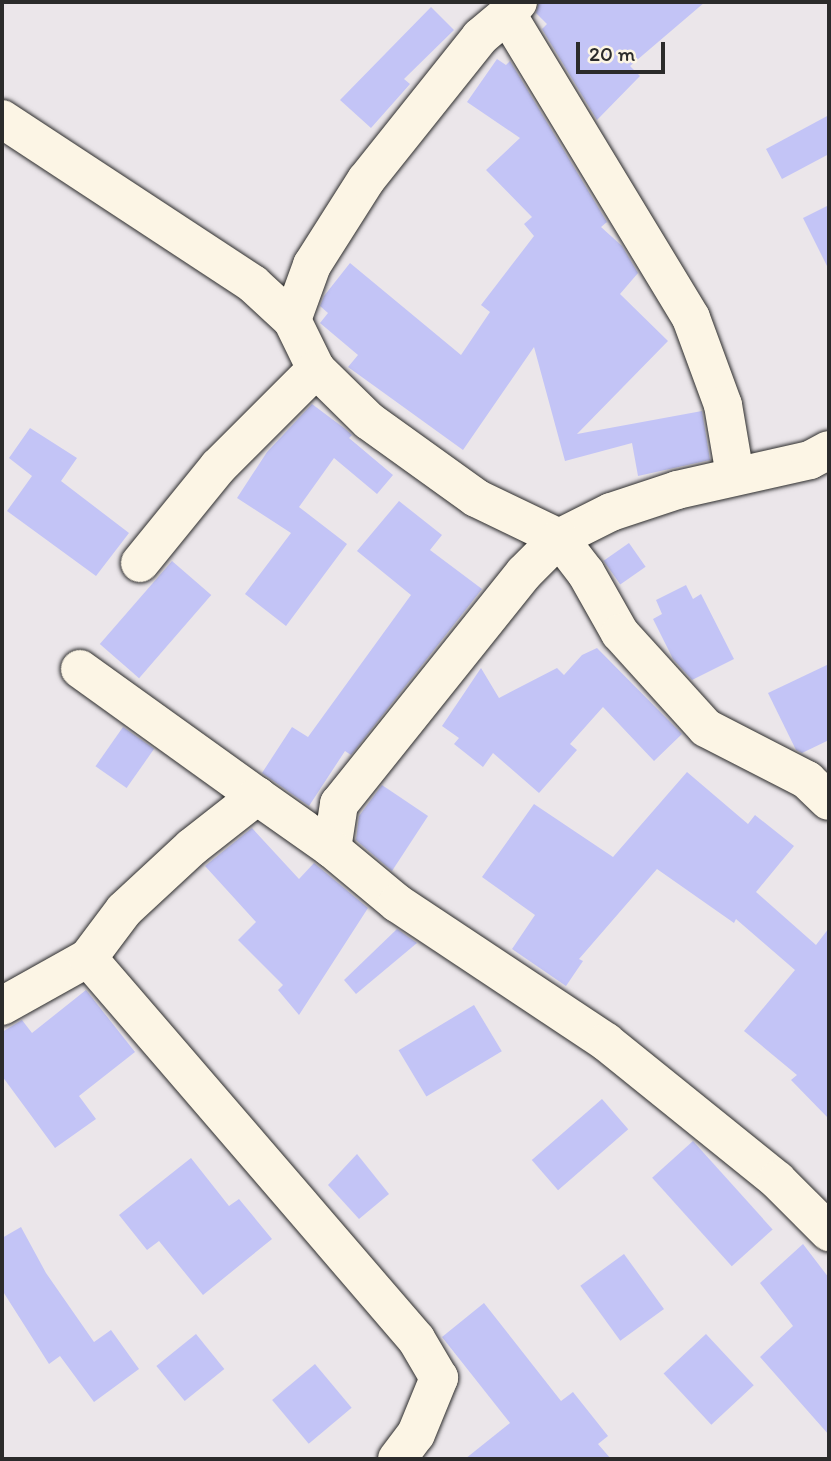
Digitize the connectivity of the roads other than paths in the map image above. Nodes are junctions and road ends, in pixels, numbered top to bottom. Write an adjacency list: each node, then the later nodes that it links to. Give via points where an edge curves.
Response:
1 (513, 8): 3 (street, via 480,37 366,180 312,265); 6 (street, via 691,318 723,405)
2 (2, 119): 3 (street, via 253,284)
3 (292, 320): 4 (street)
4 (316, 369): 7 (street, via 369,421 477,498); 8 (street, via 218,467)
5 (829, 450): 6 (street, via 810,460)
6 (735, 475): 7 (street, via 611,512)
7 (559, 538): 11 (street, via 586,573 620,633 706,728 807,780); 12 (street, via 524,573 339,804)
8 (140, 563)
9 (80, 669): 10 (street)
10 (257, 796): 12 (street); 13 (street, via 192,847 124,910)
11 (829, 801)
12 (332, 849): 15 (street, via 397,903 606,1042 777,1180)
13 (88, 958): 14 (street); 16 (street, via 416,1339 439,1378 416,1434)
14 (2, 1006)
15 (829, 1232)
16 (397, 1459)

